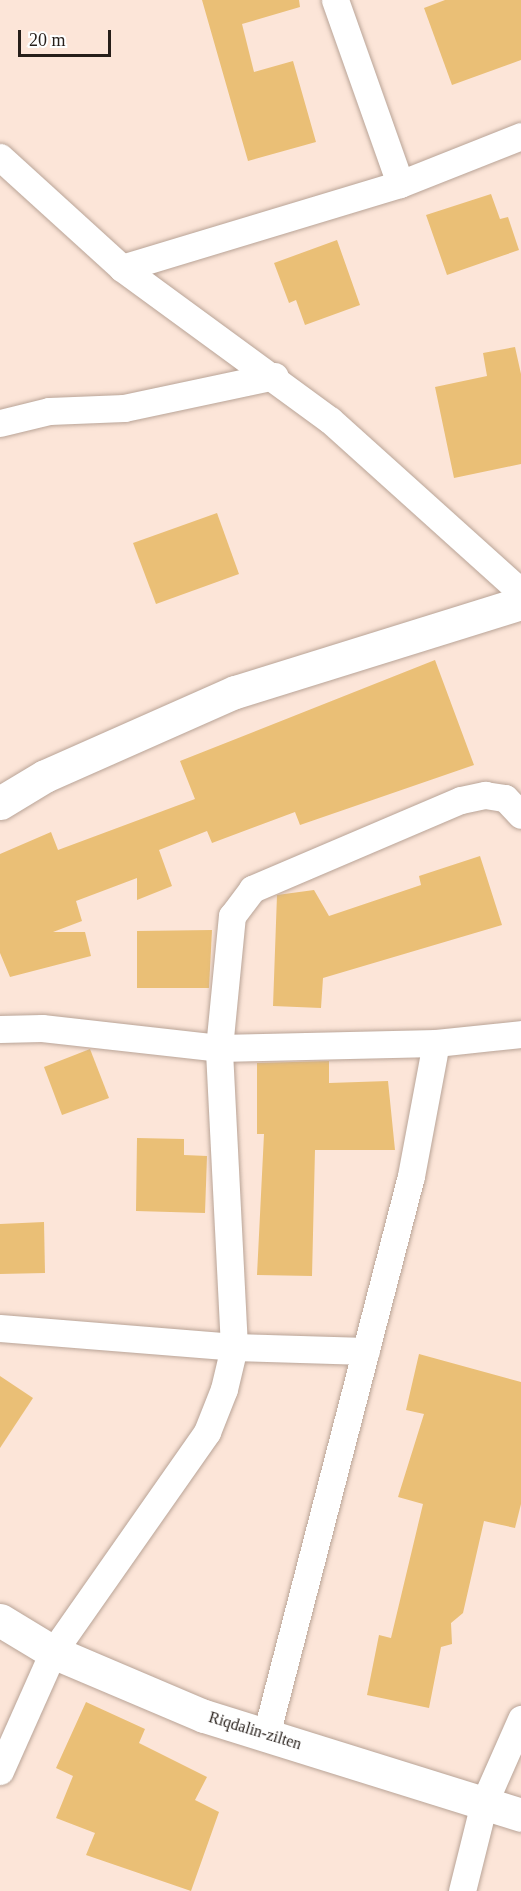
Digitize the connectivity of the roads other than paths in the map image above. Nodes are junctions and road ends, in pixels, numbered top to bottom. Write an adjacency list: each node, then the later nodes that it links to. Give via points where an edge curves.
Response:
1 (335, 0): 4 (street)
2 (521, 136): 4 (street)
3 (0, 158): 5 (street)
4 (400, 184): 5 (street)
5 (122, 268): 6 (street)
6 (275, 376): 7 (street, via 124,408 49,411); 8 (street)
7 (0, 423)
8 (521, 592)
9 (521, 603): 10 (main road, via 235,692 76,761)
10 (0, 803)
11 (521, 815): 15 (street, via 505,798 485,795 461,800 252,889 232,916)
12 (0, 1029): 15 (street, via 42,1028)
13 (521, 1034): 14 (street)
14 (436, 1043): 15 (street); 18 (street, via 411,1176)
15 (219, 1048): 17 (street)
16 (0, 1328): 17 (street)
17 (234, 1347): 18 (street); 20 (street, via 207,1432)
18 (366, 1351): 22 (street)
19 (0, 1620): 20 (main road, Riqdalin-zilten)
20 (53, 1652): 22 (main road, Riqdalin-zilten, via 130,1688); 23 (street)
21 (521, 1719): 24 (street)
22 (266, 1735): 24 (main road, Riqdalin-zilten)
23 (0, 1771)
24 (484, 1803): 25 (main road, Riqdalin-zilten); 26 (street)
25 (521, 1815)
26 (462, 1891)

